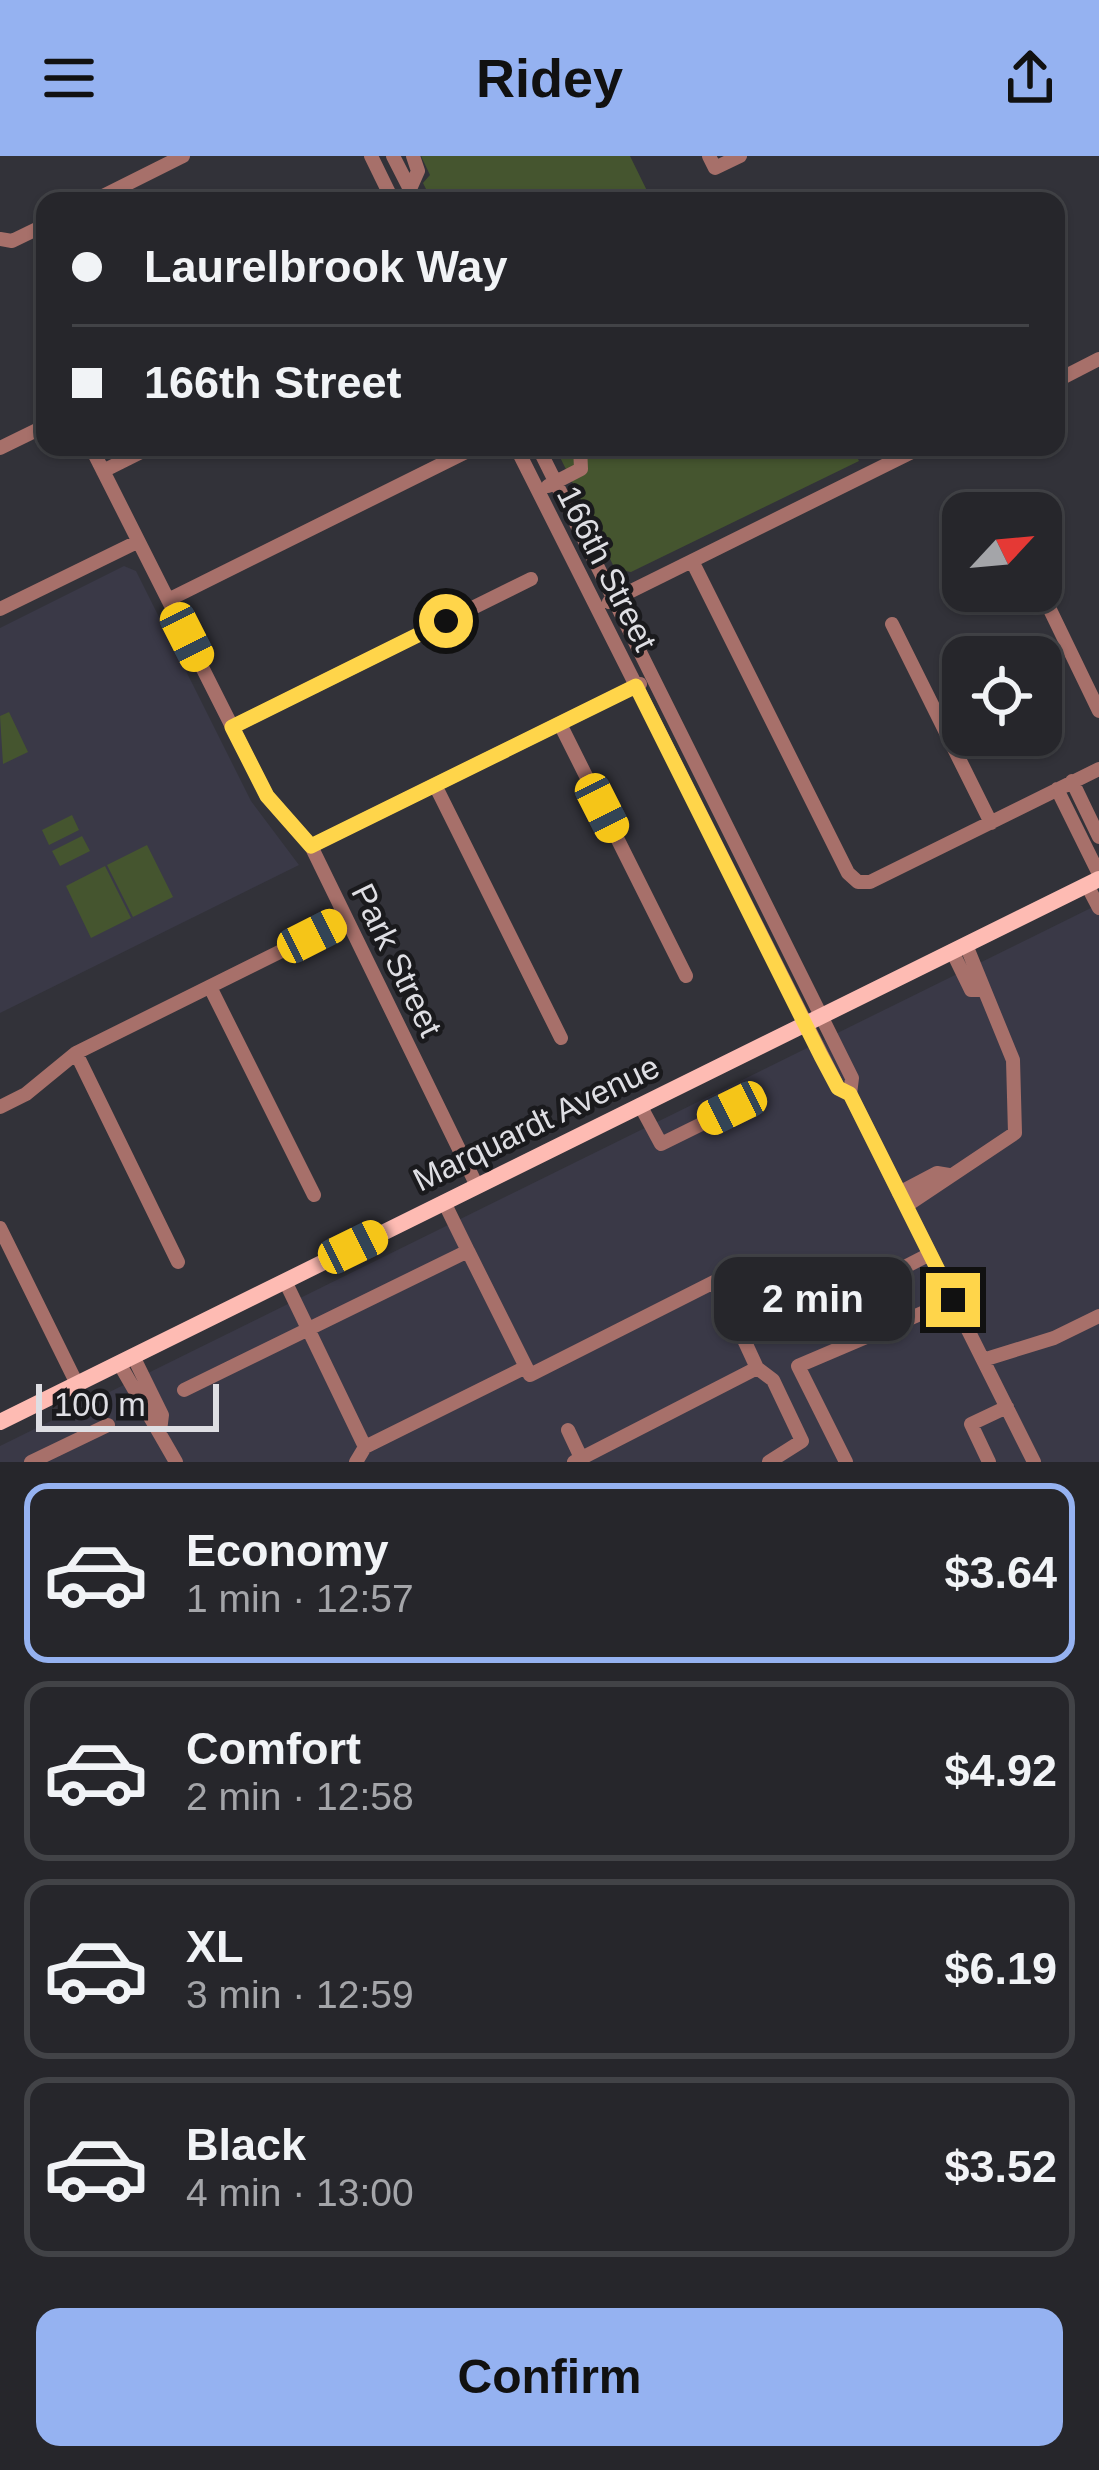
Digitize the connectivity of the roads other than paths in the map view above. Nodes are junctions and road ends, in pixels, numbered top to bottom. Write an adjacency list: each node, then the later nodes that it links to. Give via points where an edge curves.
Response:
1 (183, 156): 7 (street)
2 (370, 156): 10 (street)
3 (394, 156): 11 (street)
4 (413, 156): 12 (street)
5 (740, 156): 6 (street)
6 (712, 162)
7 (125, 186): 8 (street); 9 (street)
8 (112, 192)
9 (128, 192)
10 (388, 192)
11 (412, 192)
12 (414, 192)
13 (36, 229): 14 (street)
14 (0, 239)
15 (1099, 359): 16 (street)
16 (1065, 376)
17 (36, 430): 18 (street)
18 (0, 448)
19 (96, 456): 26 (street, Park Street)
20 (133, 456): 26 (street)
21 (458, 456): 33 (street)
22 (520, 456): 28 (street, 166th Street)
23 (543, 456): 27 (street, 166th Street)
24 (580, 456): 27 (street, via 581,469)
25 (904, 456): 30 (street)
26 (103, 471): 29 (street, Park Street)
27 (556, 482): 28 (street); 32 (street, 166th Street)
28 (538, 492): 34 (street, 166th Street)
29 (137, 542): 33 (street, Park Street); 35 (street)
30 (692, 561): 32 (street); 46 (street, via 858,882)
31 (531, 579): 42 (street)
32 (614, 599): 34 (street); 38 (street, 166th Street)
33 (167, 600): 42 (street, Park Street)
34 (596, 608): 39 (street, 166th Street)
35 (0, 609)
36 (1051, 612): 40 (street)
37 (892, 624): 46 (street)
38 (653, 678): 39 (street); 55 (street, 166th Street)
39 (636, 686): 41 (street); 55 (street, 166th Street)
40 (1099, 711)
41 (560, 724): 44 (street); 53 (street)
42 (232, 727): 48 (street, Park Street, via 267,796)
43 (1099, 769): 45 (street)
44 (435, 785): 48 (street); 56 (street)
45 (1064, 785): 46 (street); 47 (street); 49 (street)
46 (991, 823)
47 (1099, 837)
48 (311, 846): 51 (street, Park Street)
49 (1095, 879): 50 (street); 52 (main road, Marquardt Avenue)
50 (1099, 908)
51 (346, 919): 54 (street); 61 (street, Park Street)
52 (959, 948): 55 (main road, Marquardt Avenue); 63 (street, via 982,980 1013,1060 1015,1133)
53 (686, 976)
54 (211, 987): 57 (street); 62 (street)
55 (813, 1020): 58 (main road, Marquardt Avenue); 63 (street, 166th Street, via 852,1078 850,1094)
56 (561, 1038)
57 (76, 1053): 59 (street); 68 (street)
58 (640, 1106): 60 (street, via 661,1144); 61 (main road, Marquardt Avenue)
59 (0, 1107)
60 (732, 1108)
61 (477, 1186): 64 (main road, Marquardt Avenue)
62 (314, 1196)
63 (903, 1200): 67 (street, 166th Street)
64 (443, 1202): 66 (street); 69 (main road, Marquardt Avenue)
65 (0, 1228): 78 (street)
66 (469, 1251): 73 (street); 76 (street)
67 (930, 1254): 70 (street, 166th Street); 72 (street, via 790,1326 769,1313)
68 (178, 1262)
69 (285, 1281): 73 (street); 74 (main road, Marquardt Avenue)
70 (953, 1300): 75 (street, 166th Street); 90 (street, via 797,1366)
71 (1099, 1316): 75 (street)
72 (739, 1329): 76 (street, via 714,1282 530,1376); 77 (street)
73 (308, 1330): 79 (street); 84 (street)
74 (126, 1360): 78 (main road, Marquardt Avenue); 87 (street, via 162,1415 160,1431)
75 (983, 1360): 80 (street, 166th Street)
76 (526, 1367): 84 (street)
77 (757, 1368): 85 (street); 89 (street, via 773,1380 802,1441)
78 (77, 1384): 81 (main road, Marquardt Avenue)
79 (184, 1390)
80 (1007, 1407): 91 (street, via 971,1424); 92 (street, 166th Street)
81 (0, 1422)
82 (108, 1425): 86 (street)
83 (568, 1430): 85 (street)
84 (364, 1447): 88 (street)
85 (580, 1461)
86 (31, 1462)
87 (176, 1462)
88 (356, 1462)
89 (769, 1462)
90 (846, 1462)
91 (989, 1462)
92 (1034, 1462)

